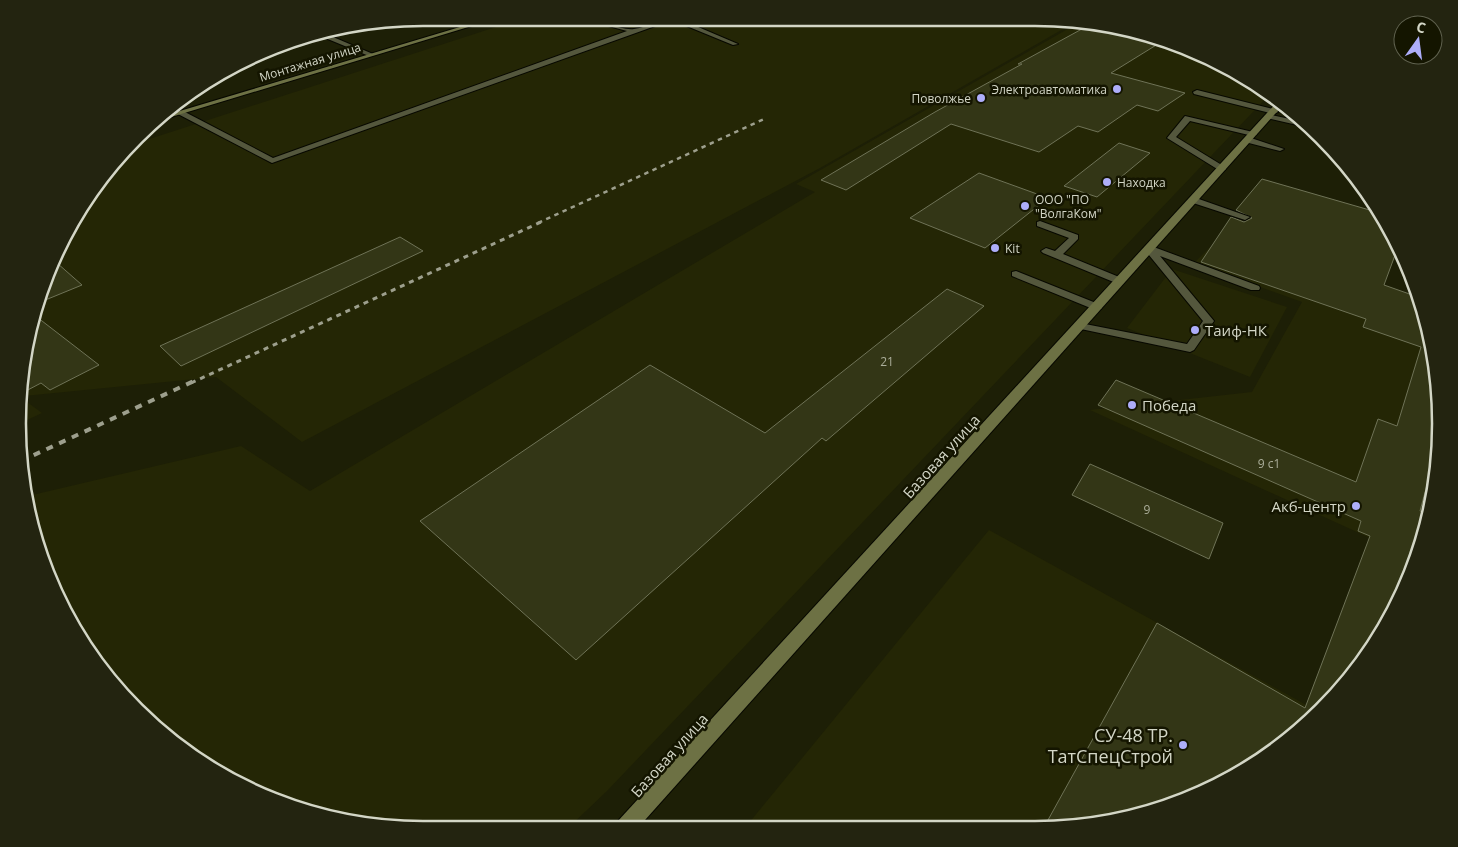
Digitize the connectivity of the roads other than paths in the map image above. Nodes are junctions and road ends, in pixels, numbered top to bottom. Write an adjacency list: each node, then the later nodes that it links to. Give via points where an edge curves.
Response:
1 (468, 26): 8 (street, Монтажная улица)
2 (613, 26): 5 (lane)
3 (648, 26): 5 (lane)
4 (691, 26): 7 (lane)
5 (633, 31): 11 (lane, via 272,161)
6 (330, 38): 8 (lane)
7 (735, 44)
8 (370, 55): 11 (street, Монтажная улица)
9 (1197, 92): 10 (lane)
10 (1275, 110): 13 (street, Базовая улица)
11 (180, 113): 12 (street, Монтажная улица)
12 (175, 114)
13 (1250, 137): 14 (lane); 15 (street, Базовая улица); 15 (lane, via 1188,118 1171,138)
14 (1280, 149)
15 (1222, 169): 16 (street, Базовая улица)
16 (1193, 200): 17 (lane); 19 (street, Базовая улица)
17 (1245, 217)
18 (1040, 224): 21 (lane, via 1075,238)
19 (1149, 249): 23 (street, Базовая улица); 24 (lane); 26 (lane, via 1209,321 1190,348)
20 (1046, 251): 21 (lane)
21 (1057, 255): 23 (lane)
22 (1016, 274): 25 (lane)
23 (1120, 281): 25 (street, Базовая улица)
24 (1255, 288)
25 (1097, 308): 26 (street, Базовая улица)
26 (1080, 326): 27 (street, Базовая улица)
27 (631, 821)

